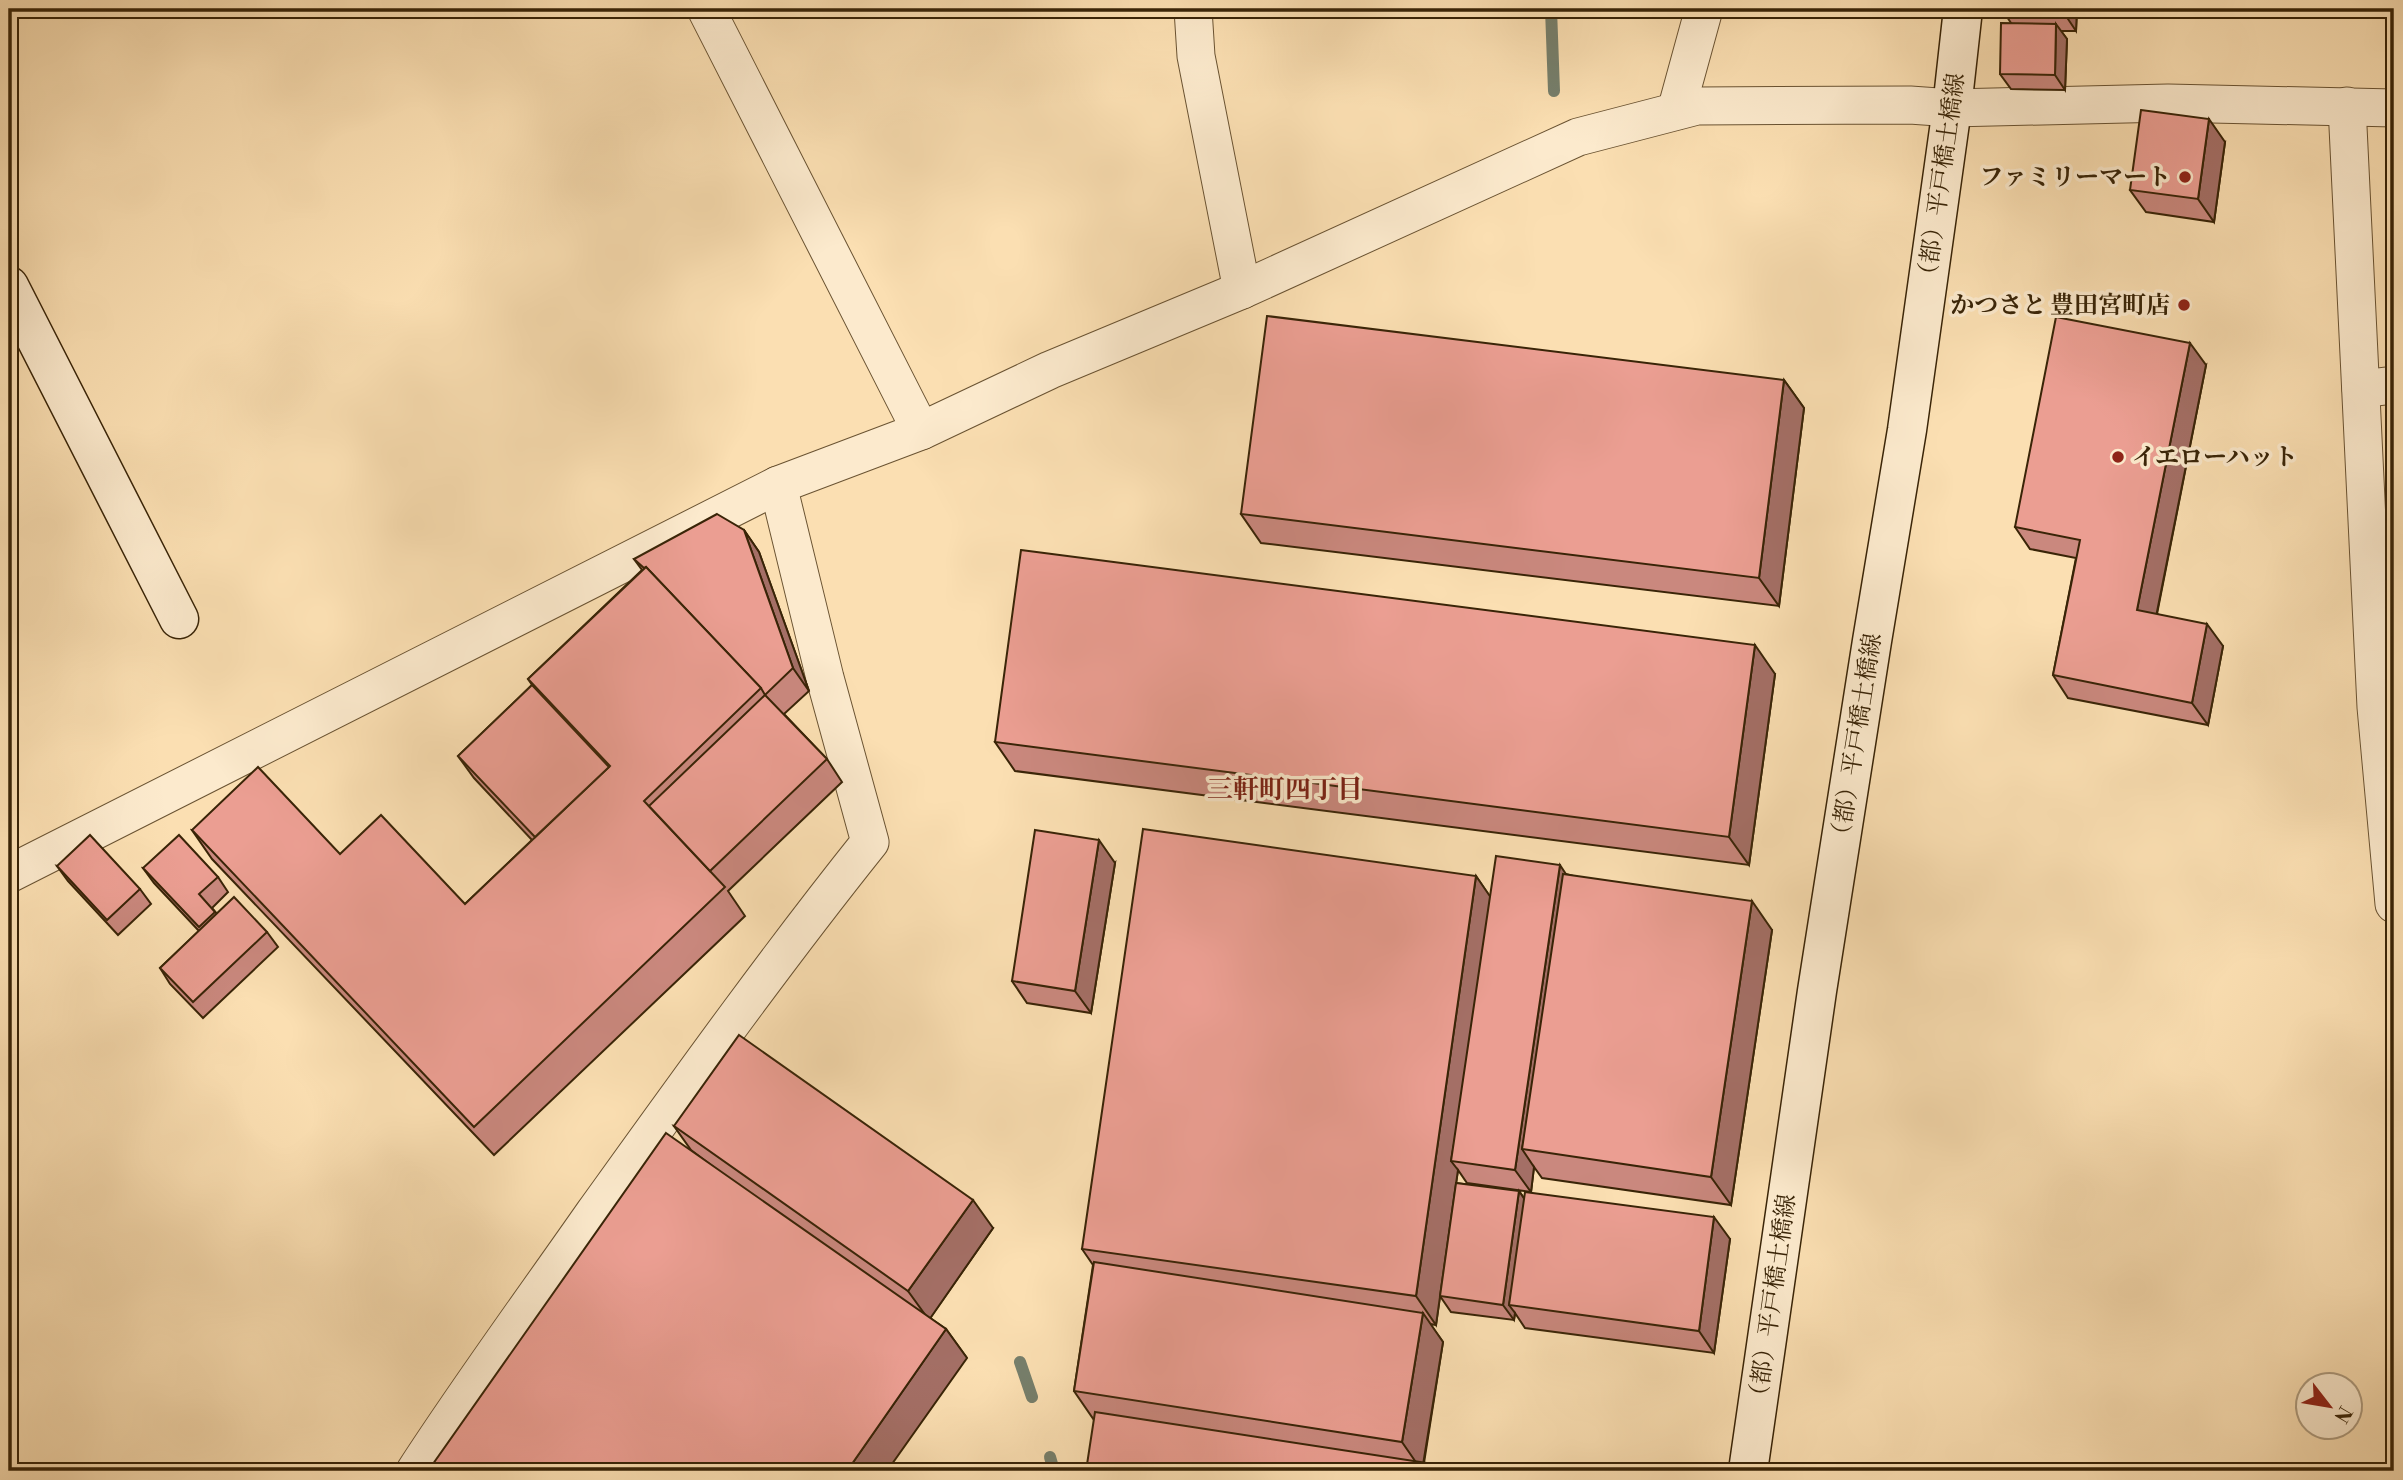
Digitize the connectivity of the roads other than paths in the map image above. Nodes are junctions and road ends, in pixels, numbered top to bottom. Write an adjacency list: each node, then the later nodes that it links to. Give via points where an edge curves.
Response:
1 (706, 9): 12 (street)
2 (1193, 9): 10 (street, via 1196,56)
3 (1704, 9): 8 (street)
4 (1963, 9): 6 (street, （都）平戸橋土橋線)
5 (2347, 106): 6 (street, via 2168,103); 7 (street); 11 (street)
6 (1952, 108): 8 (street, via 1736,104); 19 (street, （都）平戸橋土橋線)
7 (2394, 108)
8 (1676, 111): 10 (street, via 1578,137)
9 (9, 286): 14 (street)
10 (1242, 290): 12 (street)
11 (2378, 387): 15 (street)
12 (920, 430): 13 (street)
13 (778, 485): 16 (street); 18 (street, via 870,842 688,1083)
14 (179, 619)
15 (2385, 708): 17 (street)
16 (9, 874)
17 (2394, 904)
18 (415, 1471)
19 (1748, 1471)

